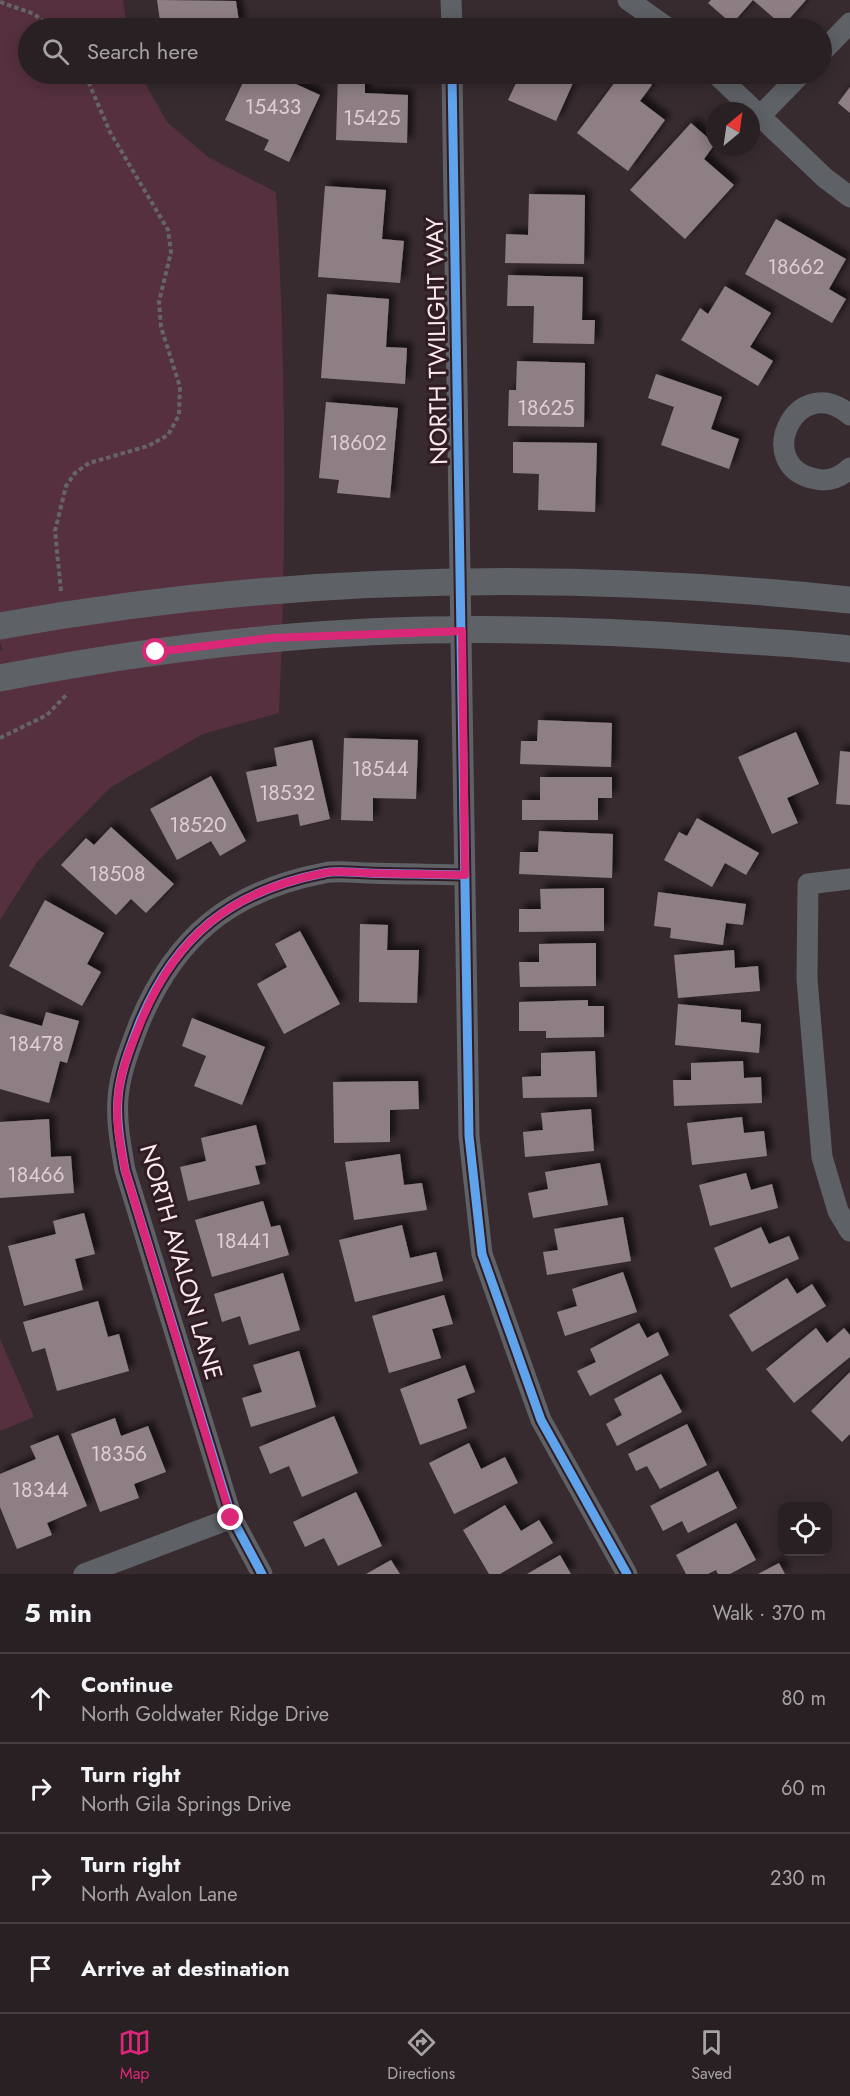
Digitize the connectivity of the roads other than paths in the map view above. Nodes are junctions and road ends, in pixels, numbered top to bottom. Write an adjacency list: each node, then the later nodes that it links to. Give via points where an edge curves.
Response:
1 (451, 0): 3 (street)
2 (628, 0): 4 (street)
3 (452, 18)
4 (654, 18)
5 (850, 23): 6 (street)
6 (832, 42)
7 (452, 84): 16 (street, NORTH TWILIGHT WAY)
8 (726, 84): 10 (street)
9 (791, 84): 11 (street)
10 (745, 102)
11 (760, 116): 12 (street)
12 (850, 197)
13 (848, 407): 14 (street, via 818,403 795,413 788,424 784,448 788,460 807,477 832,479)
14 (850, 468)
15 (850, 600): 16 (street, via 641,583)
16 (461, 607): 17 (street, via 373,583 141,603); 18 (street, via 647,633); 19 (street); 20 (street, NORTH TWILIGHT WAY)
17 (0, 626)
18 (850, 650)
19 (0, 678)
20 (465, 875): 23 (street, NORTH AVALON LANE, via 326,872 268,887 234,905 191,938 166,970 125,1060 118,1099 125,1170); 26 (street, NORTH TWILIGHT WAY, via 469,1136 483,1254 541,1420)
21 (850, 879): 22 (street, via 808,884 807,979 822,1157 838,1211)
22 (850, 1231)
23 (231, 1518): 24 (street); 25 (street, NORTH AVALON LANE)
24 (84, 1574)
25 (262, 1574)
26 (627, 1574)

